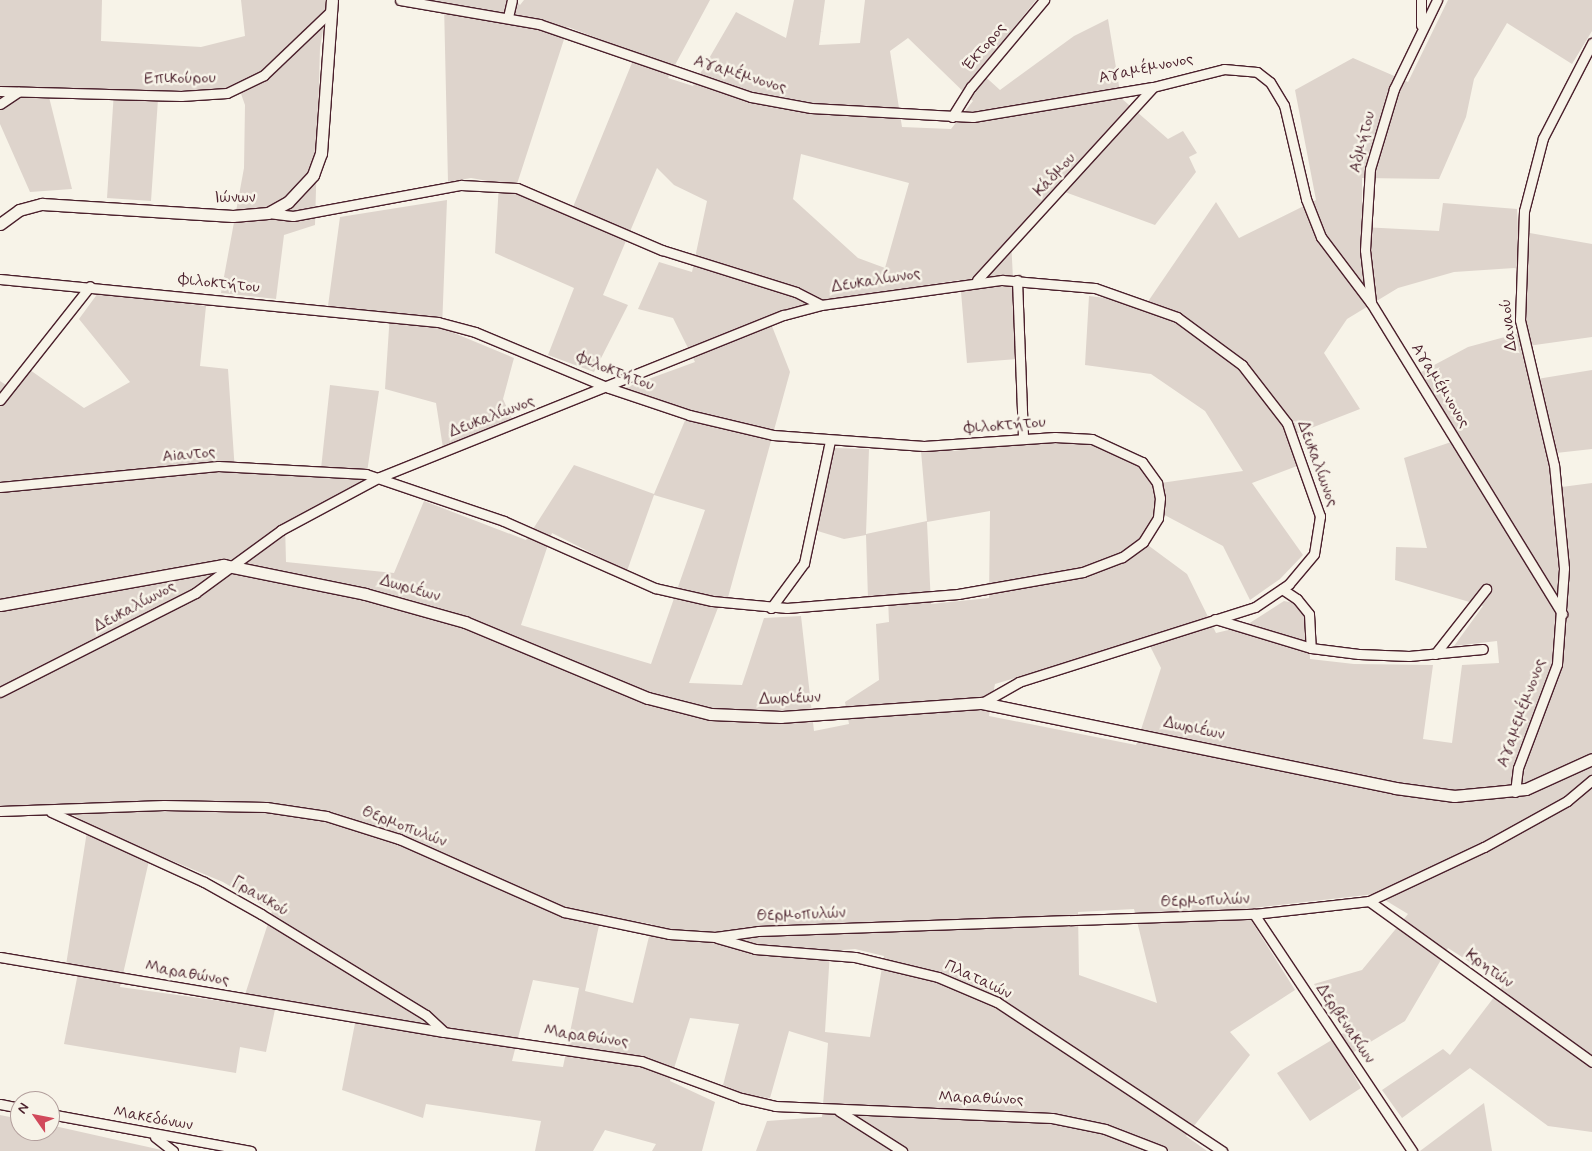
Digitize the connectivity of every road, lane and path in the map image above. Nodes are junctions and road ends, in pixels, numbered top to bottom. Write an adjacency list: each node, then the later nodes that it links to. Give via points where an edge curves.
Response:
1 (400, 0): 7 (street, Αγαμέμνονος)
2 (512, 0): 7 (street)
3 (1044, 0): 14 (street, Έκτορος, via 970,87)
4 (1421, 0): 8 (street)
5 (1437, 0): 8 (street, Αδμήτου)
6 (331, 6): 12 (street, Επικούρου, via 264,75 227,93 203,96); 15 (street, Ιώνων, via 318,164 298,194)
7 (508, 17): 14 (street, Αγαμέμνονος, via 579,36 760,100 811,108)
8 (1421, 28): 21 (street, Αδμήτου, via 1388,108 1370,169 1365,250)
9 (1592, 43): 34 (street, Δαναού, via 1536,157 1526,198 1520,256 1522,331 1548,434 1559,502)
10 (1153, 87): 14 (street, Αγαμέμνονος, via 990,115); 18 (street, Κάδμου); 21 (street, Αγαμέμνονος, via 1180,77 1234,68 1251,70 1270,82 1284,105 1318,231)
11 (0, 91): 12 (street, Επικούρου)
12 (18, 92): 13 (street)
13 (0, 104)
14 (952, 117)
15 (268, 213): 16 (street, Ιώνων, via 233,216 42,204 19,210); 22 (street, via 293,216 448,186 517,188 662,250 796,292)
16 (0, 224)
17 (0, 279): 20 (street, Φιλοκτήτου)
18 (977, 280): 19 (street, Δευκαλίωνος); 22 (street, Δευκαλίωνος)
19 (1018, 280): 25 (street); 31 (street, Δευκαλίωνος, via 1095,288 1163,310 1219,344 1265,389 1294,437 1320,516 1314,554)
20 (90, 286): 23 (street, Φιλοκτήτου, via 438,322 475,332); 24 (street)
21 (1371, 303): 34 (street, Αγαμέμνονος)
22 (821, 305): 23 (street, Δευκαλίωνος, via 764,322)
23 (608, 388): 26 (street, Φιλοκτήτου, via 716,422 773,435); 27 (street, Δευκαλίωνος)
24 (0, 400)
25 (1023, 439): 26 (street, Φιλοκτήτου, via 924,446); 33 (street, Φιλοκτήτου, via 1092,439 1134,456 1148,468 1160,489 1158,518 1148,535 1107,564 1035,583 837,605)
26 (830, 441): 33 (street, via 804,562)
27 (380, 477): 28 (street, Aiαντος, via 218,466); 29 (street, Δευκαλίωνος, via 281,530); 33 (street, Φιλοκτήτου, via 512,525 655,588 694,599)
28 (0, 487)
29 (231, 566): 32 (street, Δωριέων, via 200,567); 39 (street, Δευκαλίωνος, via 195,593); 40 (street, Δωριέων, via 372,595 465,622 626,690 697,711 781,717)
30 (1486, 588): 38 (street)
31 (1282, 589): 35 (street, Δευκαλίωνος, via 1255,607); 36 (street, via 1301,602 1309,614)
32 (0, 605)
33 (771, 608)
34 (1562, 614): 43 (street, Αγαμεμέμνονος, via 1556,669 1518,768)
35 (1212, 619): 36 (street); 40 (street, Δευκαλίωνος, via 1019,682)
36 (1311, 648): 38 (street, via 1377,655)
37 (1483, 648): 38 (street)
38 (1435, 654)
39 (0, 692)
40 (982, 703): 43 (street, Δωριέων, via 1414,791 1468,797)
41 (1592, 759): 43 (street, Δωριέων, via 1554,779)
42 (1592, 780): 46 (street, Θερμοπυλών, via 1567,801 1477,851)
43 (1515, 792)
44 (0, 811): 45 (street, Θερμοπυλών)
45 (48, 811): 48 (street, Θερμοπυλών, via 164,805 266,808 326,816 399,839 564,912 669,934); 50 (street, Γρανικού, via 204,882 426,1015)
46 (1369, 901): 47 (street, Θερμοπυλών); 51 (street, Κρητών)
47 (1254, 914): 48 (street, Θερμοπυλών, via 758,931); 60 (street, Δερβενακίων)
48 (715, 937): 59 (street, Πλαταιών, via 755,949 855,957 938,976 997,1002)
49 (0, 957): 50 (street, Μαραθώνος)
50 (444, 1032): 52 (street, Μαραθώνος, via 641,1061 757,1102)
51 (1592, 1062)
52 (837, 1109): 57 (street); 58 (street, Μαραθώνος, via 1052,1118 1105,1129)
53 (60, 1116): 54 (street, Μακεδόνων)
54 (152, 1135): 55 (street); 56 (street, Μακεδόνων)
55 (173, 1151)
56 (251, 1151)
57 (902, 1151)
58 (1162, 1151)
59 (1222, 1151)
60 (1412, 1151)

